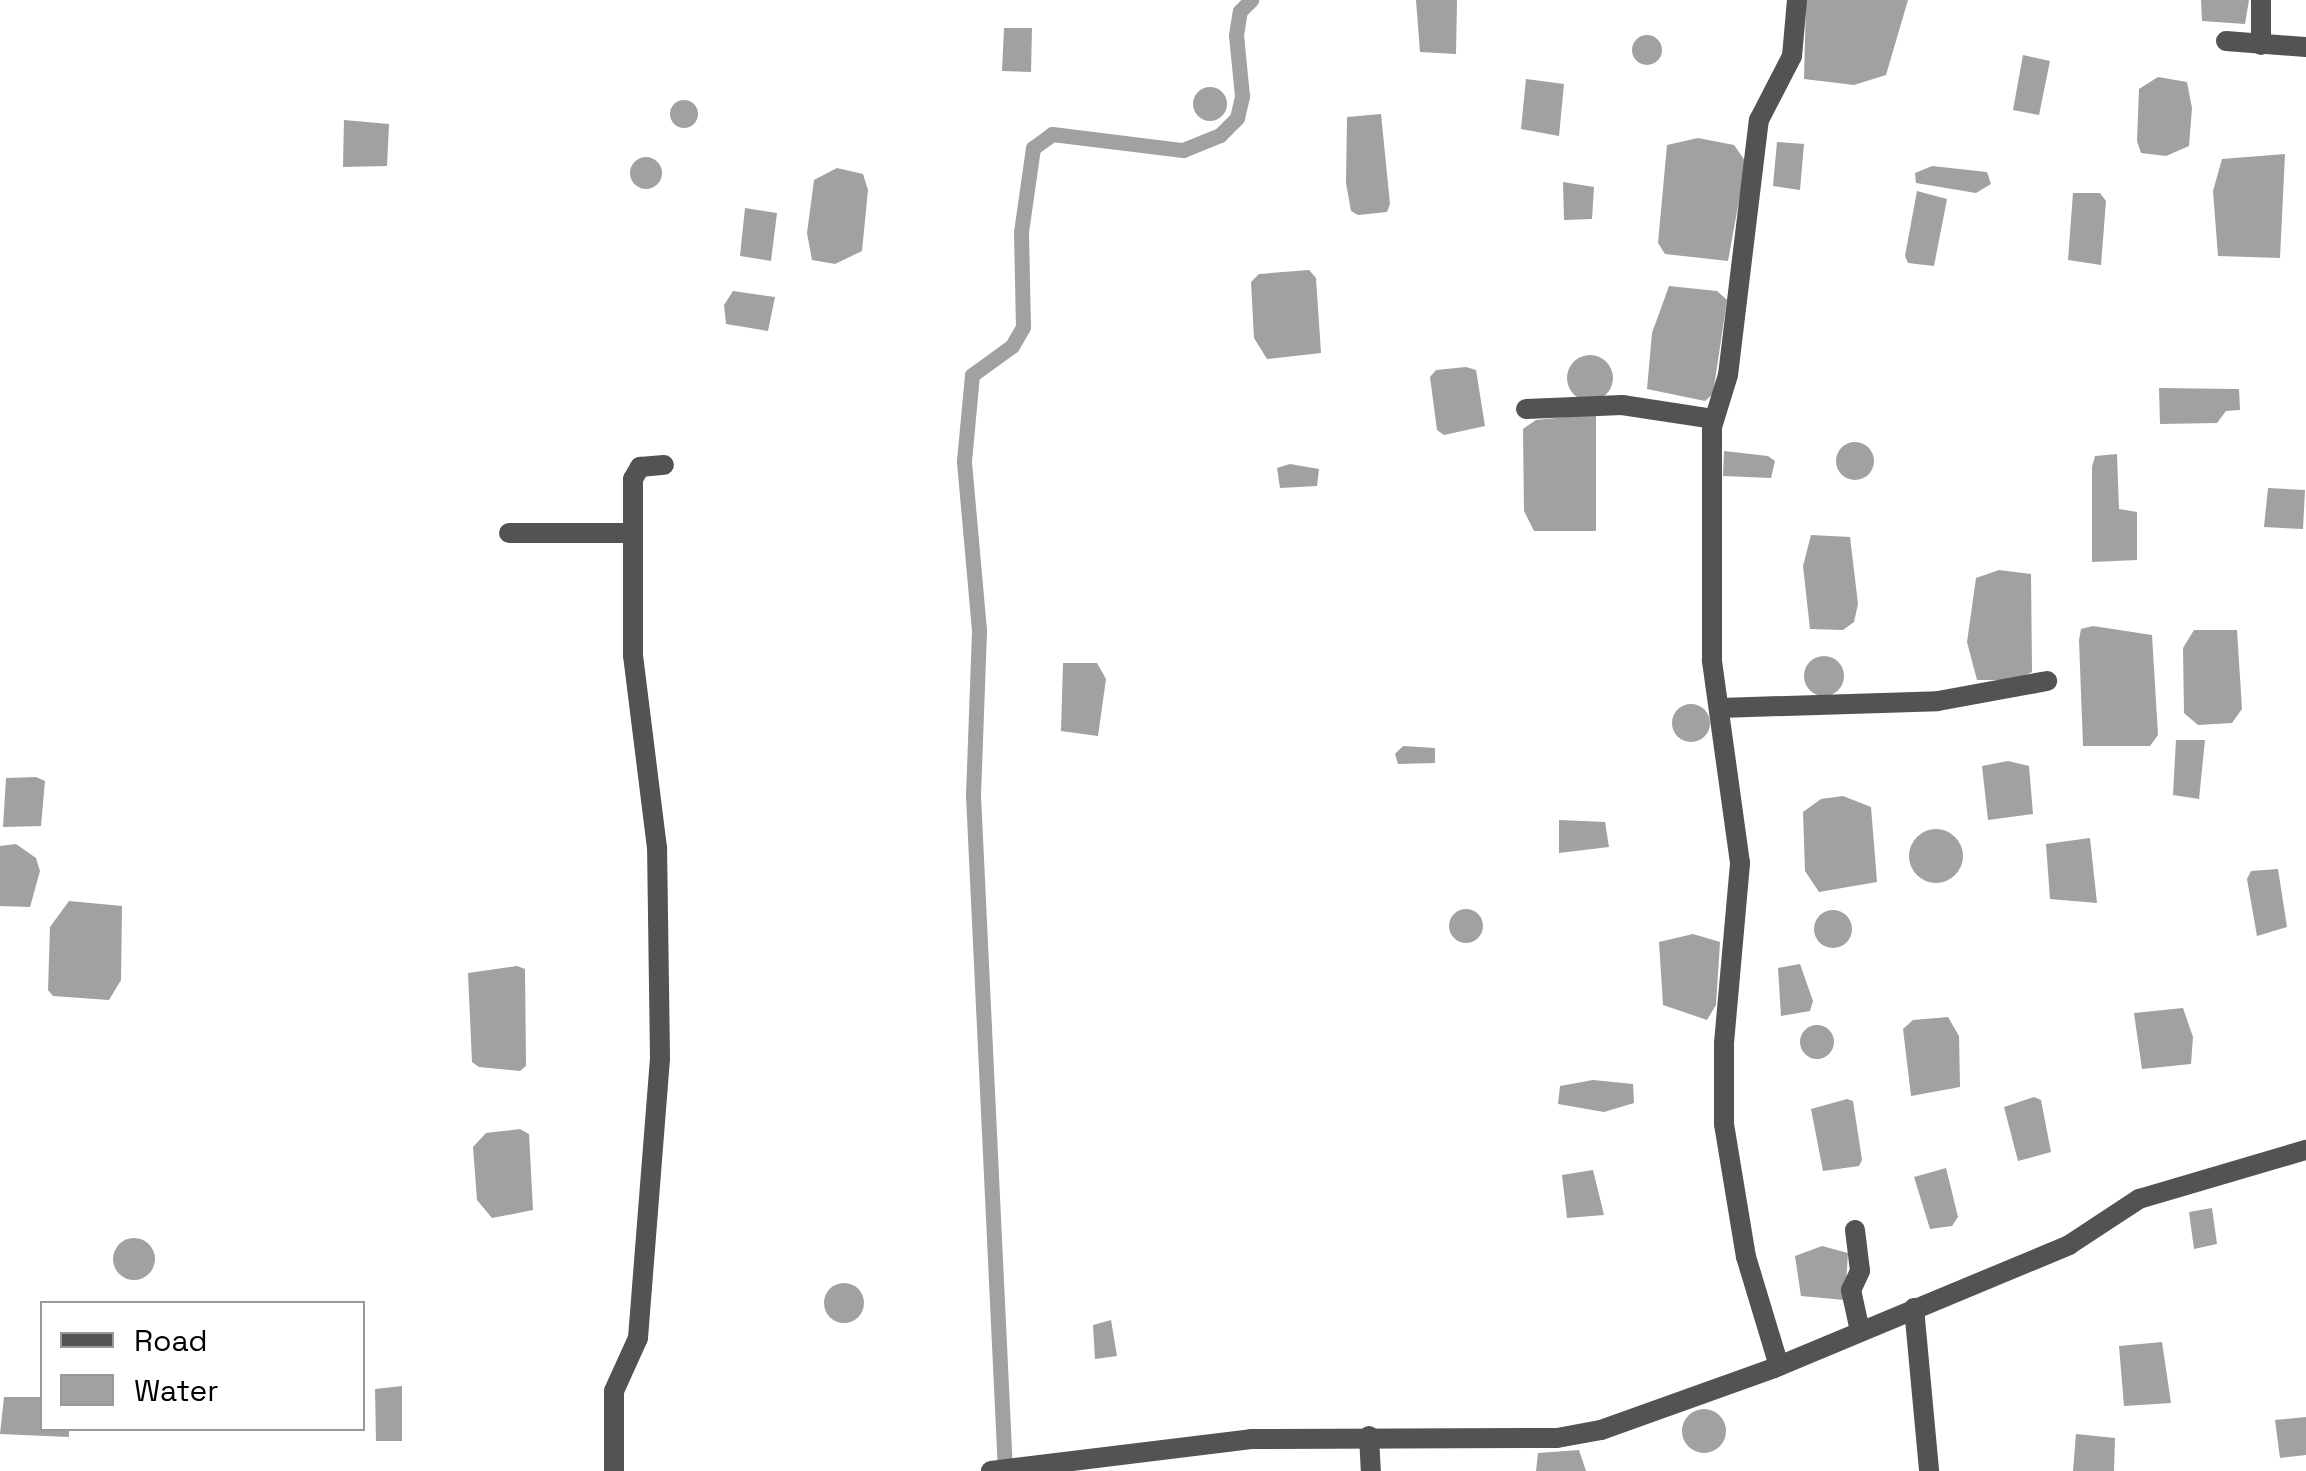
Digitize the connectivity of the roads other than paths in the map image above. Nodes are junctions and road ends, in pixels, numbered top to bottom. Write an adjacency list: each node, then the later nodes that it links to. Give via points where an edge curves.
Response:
1 (1797, 0): 7 (street, via 1792,56 1759,120 1728,375)
2 (2261, 0): 4 (street)
3 (2226, 41): 4 (street)
4 (2261, 45): 5 (street)
5 (2306, 47)
6 (1526, 408): 7 (street, via 1622,405)
7 (1713, 418): 12 (street, via 1712,660)
8 (664, 465): 10 (street, via 636,471)
9 (509, 532): 10 (street)
10 (632, 532): 19 (street, via 634,655 656,848 660,1058 638,1338 614,1392)
11 (2047, 681): 12 (street, via 1938,701)
12 (1720, 708): 17 (street, via 1740,863 1724,1124 1746,1257)
13 (2306, 1150): 15 (street, via 2139,1200 2069,1244)
14 (1855, 1230): 16 (street, via 1860,1271 1851,1290)
15 (1914, 1308): 16 (street); 22 (street)
16 (1860, 1331): 17 (street)
17 (1779, 1366): 18 (street, via 1601,1430 1557,1438)
18 (1369, 1436): 20 (street, via 1145,1448); 21 (street)
19 (614, 1471)
20 (992, 1471)
21 (1371, 1471)
22 (1930, 1471)

